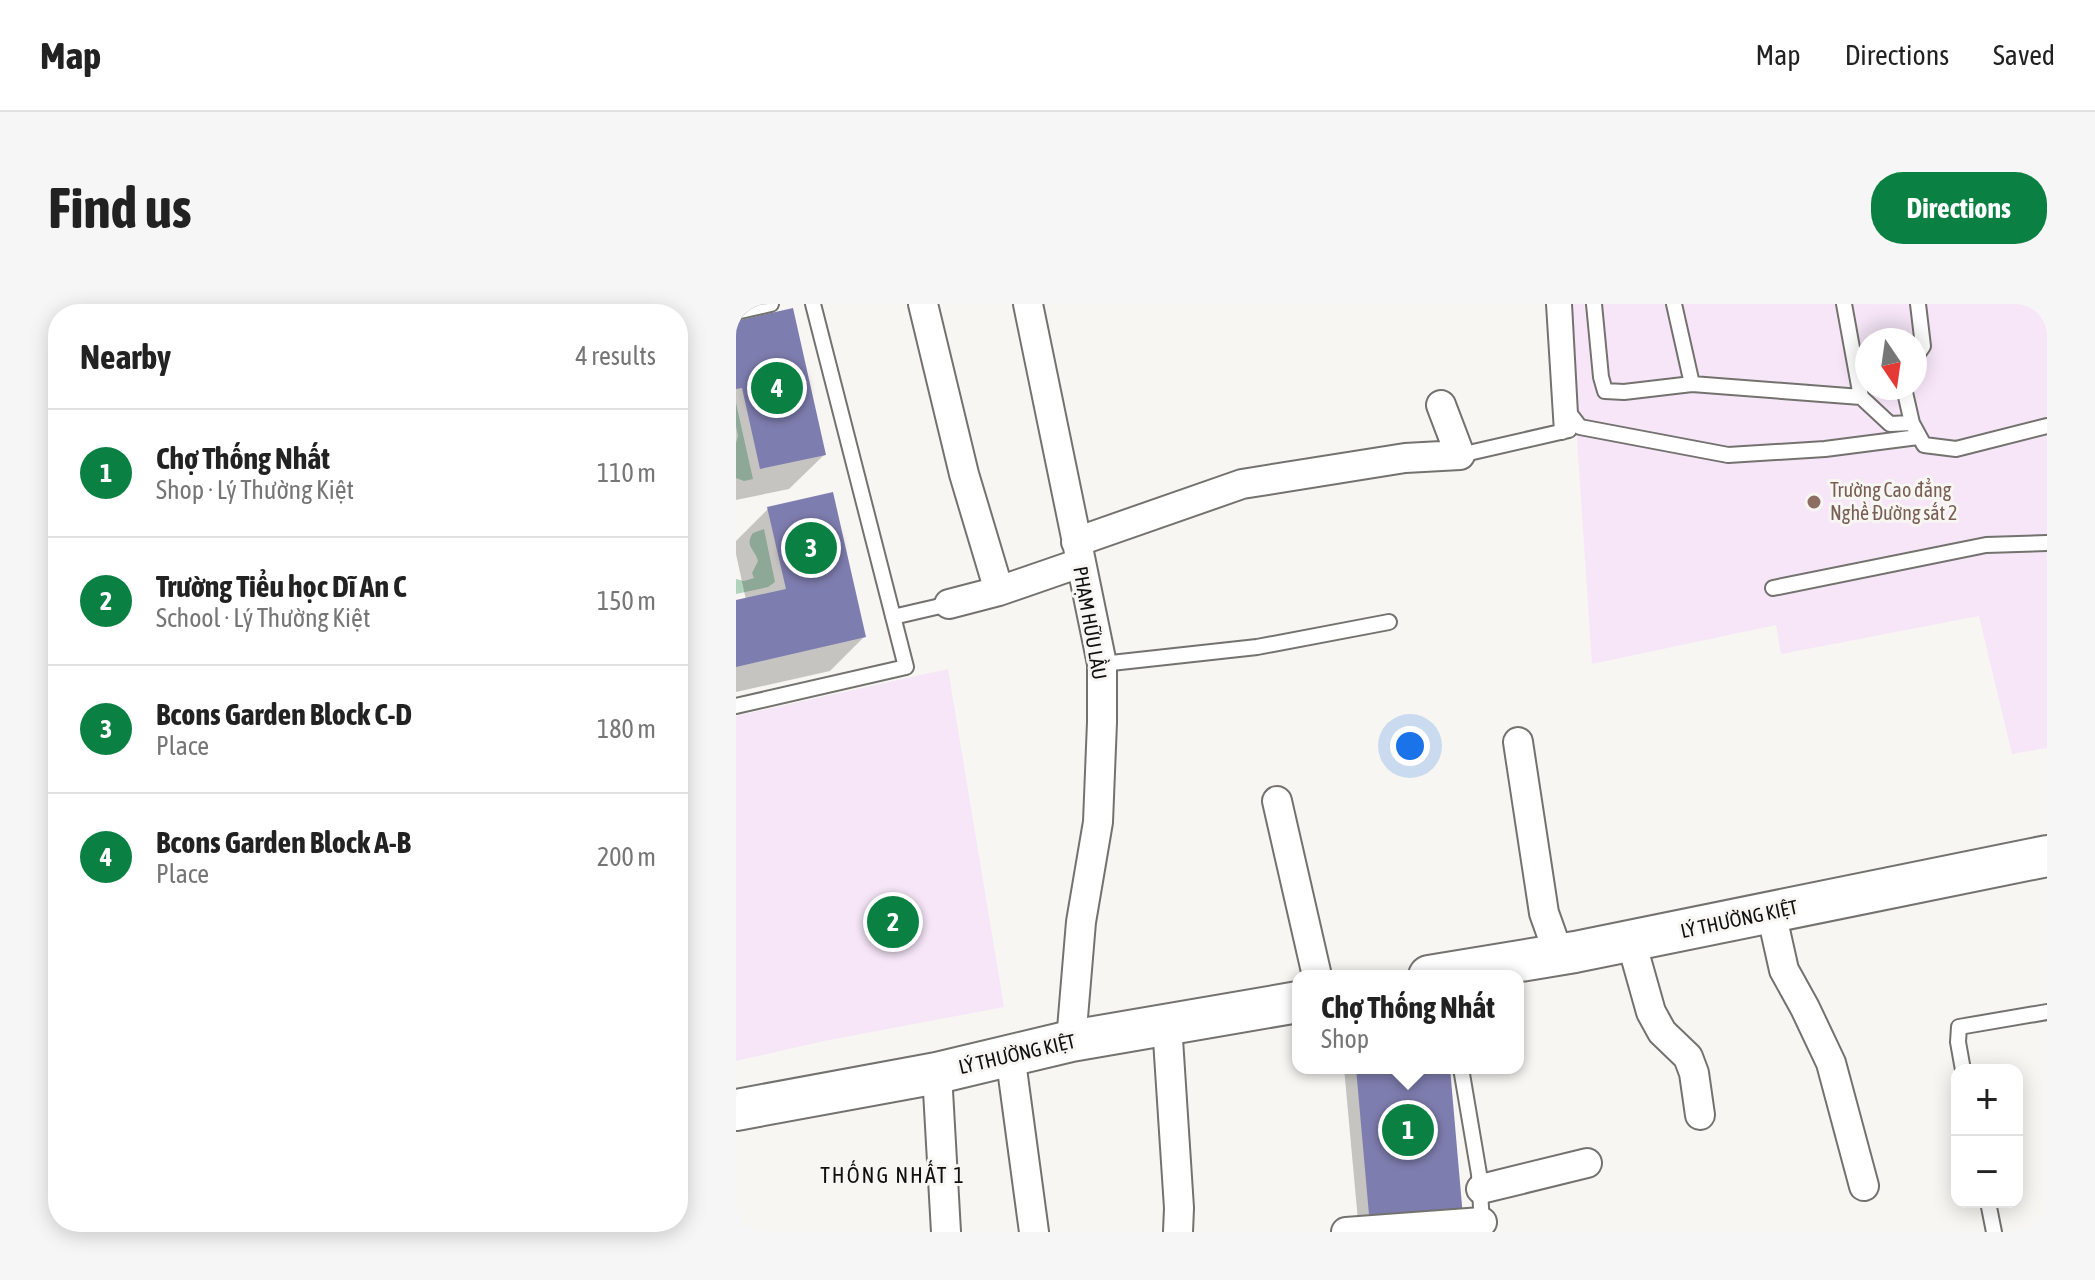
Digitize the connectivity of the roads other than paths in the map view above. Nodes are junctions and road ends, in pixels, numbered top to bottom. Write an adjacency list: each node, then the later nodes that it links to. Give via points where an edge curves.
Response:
1 (771, 304): 11 (lane)
2 (813, 304): 29 (lane)
3 (923, 304): 27 (street)
4 (1028, 304): 25 (street, PHẠM HỮU LẦU)
5 (1554, 304): 22 (lane)
6 (1564, 304): 20 (lane, via 1570,414)
7 (1594, 304): 14 (lane, via 1605,391)
8 (1674, 304): 14 (lane)
9 (1844, 304): 13 (lane)
10 (1918, 304): 12 (lane)
11 (736, 312)
12 (1921, 328)
13 (1855, 364)
14 (1692, 384): 15 (lane)
15 (1855, 397)
16 (1864, 400): 21 (lane, via 1890,424)
17 (1907, 400): 21 (lane)
18 (1441, 405): 23 (street)
19 (2047, 426): 21 (lane, via 1956,449 1924,445)
20 (1580, 427): 21 (lane, via 1728,455 1825,449); 22 (lane)
21 (1915, 430)
22 (1562, 432): 23 (lane)
23 (1460, 455): 25 (street, via 1405,458 1242,484)
24 (2047, 543): 26 (lane, via 1986,545)
25 (1078, 553): 27 (street); 31 (street, PHẠM HỮU LẦU)
26 (1773, 588)
27 (999, 591): 28 (street)
28 (949, 604): 29 (lane)
29 (893, 617): 32 (lane, via 906,667)
30 (1389, 622): 31 (lane, via 1257,647)
31 (1102, 664): 44 (street, PHẠM HỮU LẦU, via 1098,822 1081,922)
32 (736, 706)
33 (1518, 742): 38 (street, via 1544,913)
34 (1277, 801): 39 (street)
35 (2047, 856): 36 (main road, LÝ THƯỜNG KIỆT)
36 (1771, 912): 37 (main road, LÝ THƯỜNG KIỆT); 52 (street, via 1784,970 1831,1063)
37 (1631, 941): 38 (main road, LÝ THƯỜNG KIỆT); 50 (street, via 1651,1012 1662,1032 1688,1057)
38 (1559, 955): 40 (main road, LÝ THƯỜNG KIỆT)
39 (1316, 970)
40 (1470, 970)
41 (1292, 1003): 43 (main road, LÝ THƯỜNG KIỆT)
42 (2047, 1012): 46 (lane, via 1959,1027)
43 (1167, 1024): 44 (main road, LÝ THƯỜNG KIỆT); 58 (street)
44 (1071, 1041): 45 (main road, LÝ THƯỜNG KIỆT)
45 (1010, 1054): 47 (main road, LÝ THƯỜNG KIỆT); 57 (street)
46 (1962, 1064)
47 (937, 1073): 49 (main road, LÝ THƯỜNG KIỆT); 56 (street)
48 (1462, 1074): 53 (lane)
49 (736, 1110)
50 (1700, 1115)
51 (1587, 1163): 53 (street)
52 (1864, 1186)
53 (1481, 1189): 55 (lane)
54 (1989, 1208): 60 (lane)
55 (1482, 1227): 59 (street)
56 (946, 1232)
57 (1034, 1232)
58 (1178, 1232)
59 (1346, 1232)
60 (1994, 1232)

